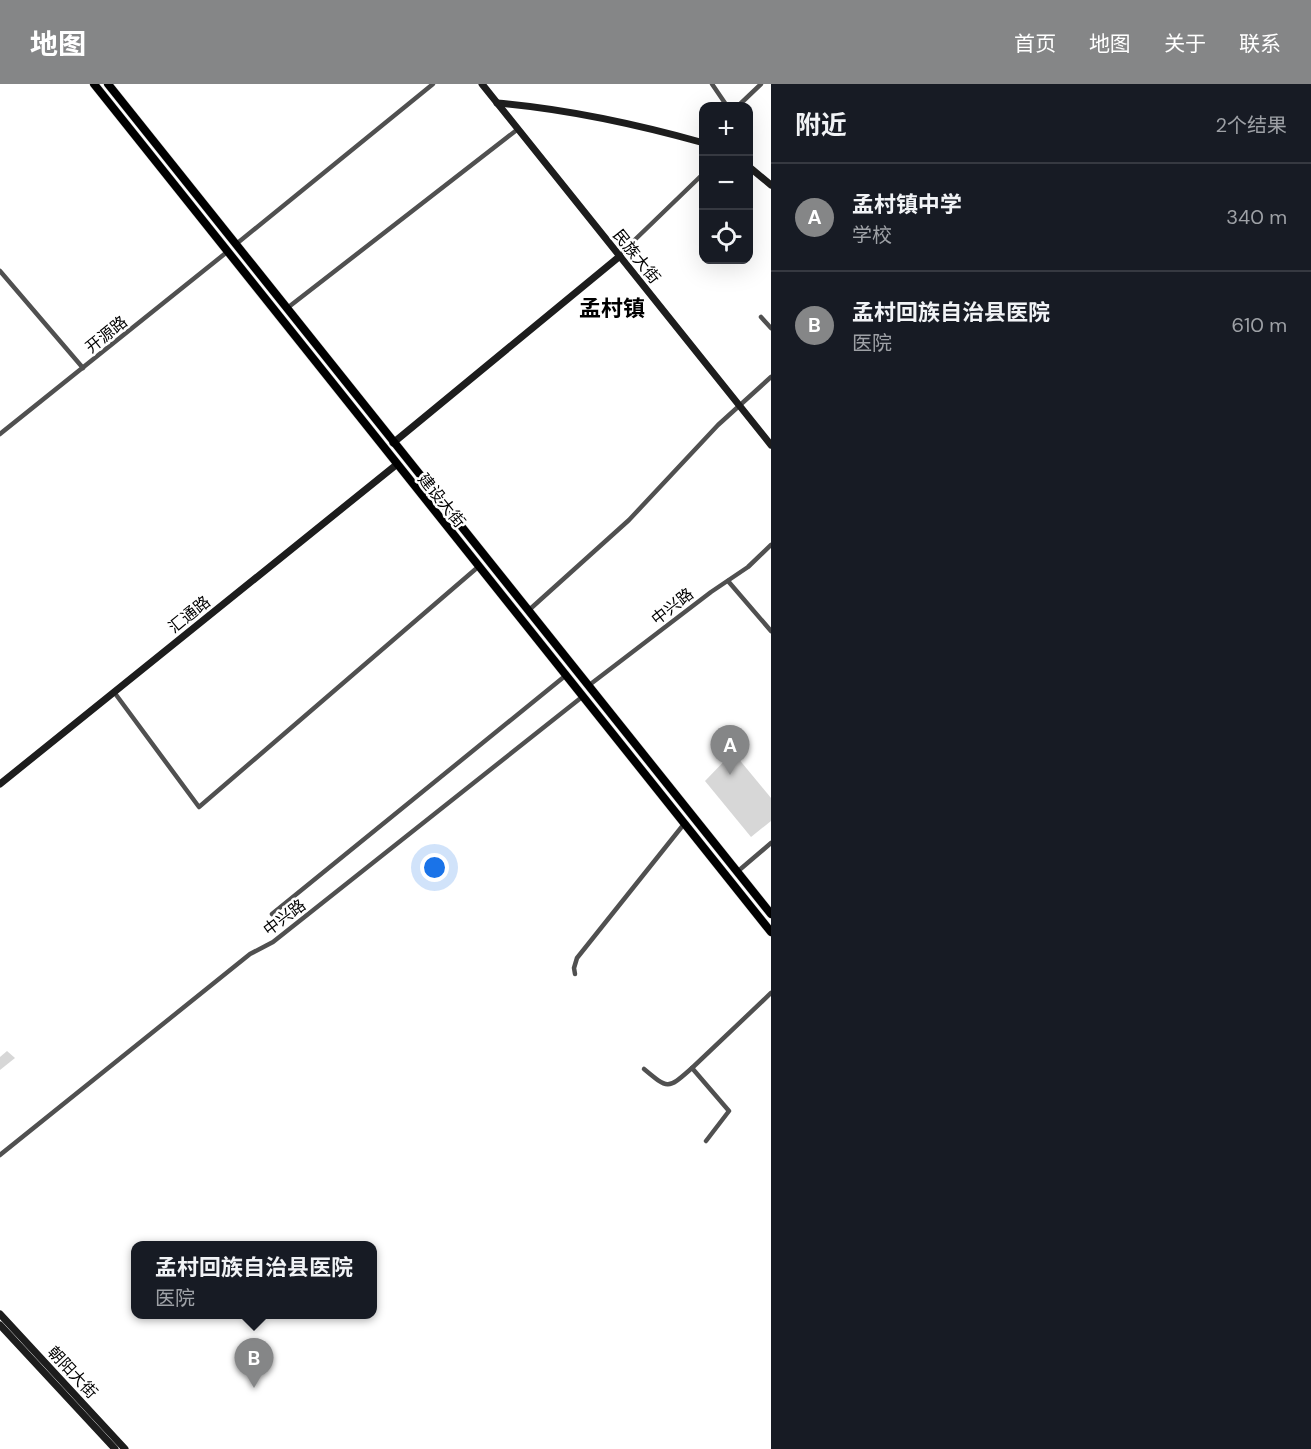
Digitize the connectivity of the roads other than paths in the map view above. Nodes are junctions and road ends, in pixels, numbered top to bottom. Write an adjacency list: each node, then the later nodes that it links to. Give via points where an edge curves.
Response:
1 (94, 84): 16 (main road, 建设大街)
2 (108, 84): 15 (main road, 建设大街)
3 (433, 84): 15 (street)
4 (482, 84): 9 (street, 民族大街)
5 (712, 84): 7 (street)
6 (761, 84): 8 (street)
7 (724, 102)
8 (742, 102)
9 (497, 103): 10 (street, 民族大街); 11 (street, via 621,121)
10 (518, 129): 17 (street, 民族大街); 19 (street)
11 (699, 141)
12 (753, 170): 14 (street)
13 (699, 178): 17 (street)
14 (771, 185)
15 (235, 245): 19 (main road, 建设大街)
16 (227, 252): 22 (street, 开源路); 28 (main road, 建设大街)
17 (619, 256): 24 (street, 民族大街); 26 (street)
18 (0, 271): 22 (street)
19 (286, 309): 26 (main road, 建设大街)
20 (761, 317): 21 (street)
21 (771, 328)
22 (82, 368): 25 (street, 开源路)
23 (771, 377): 24 (street)
24 (739, 406): 27 (street, 民族大街); 32 (street, via 629,520)
25 (0, 434)
26 (393, 443): 32 (main road, 建设大街)
27 (771, 445)
28 (396, 465): 30 (main road, 建设大街); 36 (street, 汇通路)
29 (771, 545): 31 (street, 中兴路)
30 (478, 567): 34 (main road, 建设大街); 36 (street, via 199,807)
31 (728, 581): 33 (street); 35 (street, 中兴路)
32 (528, 611): 35 (main road, 建设大街)
33 (771, 631)
34 (565, 676): 37 (main road, 建设大街); 42 (street)
35 (588, 686): 41 (main road, 建设大街)
36 (114, 692): 38 (street, 汇通路)
37 (582, 697): 39 (main road, 建设大街); 50 (street, 中兴路, via 273,942 250,954)
38 (0, 784)
39 (684, 824): 44 (main road, 建设大街); 45 (street, via 577,958)
40 (771, 843): 41 (street)
41 (737, 872): 43 (main road, 建设大街)
42 (272, 914)
43 (771, 914)
44 (771, 932)
45 (575, 974)
46 (771, 993): 47 (street)
47 (692, 1068): 48 (street, via 669,1085); 49 (street, via 729,1111)
48 (644, 1069)
49 (706, 1141)
50 (0, 1155)
51 (0, 1314): 54 (street, 朝阳大街)
52 (0, 1324): 53 (street, 朝阳大街)
53 (115, 1449)
54 (125, 1449)

